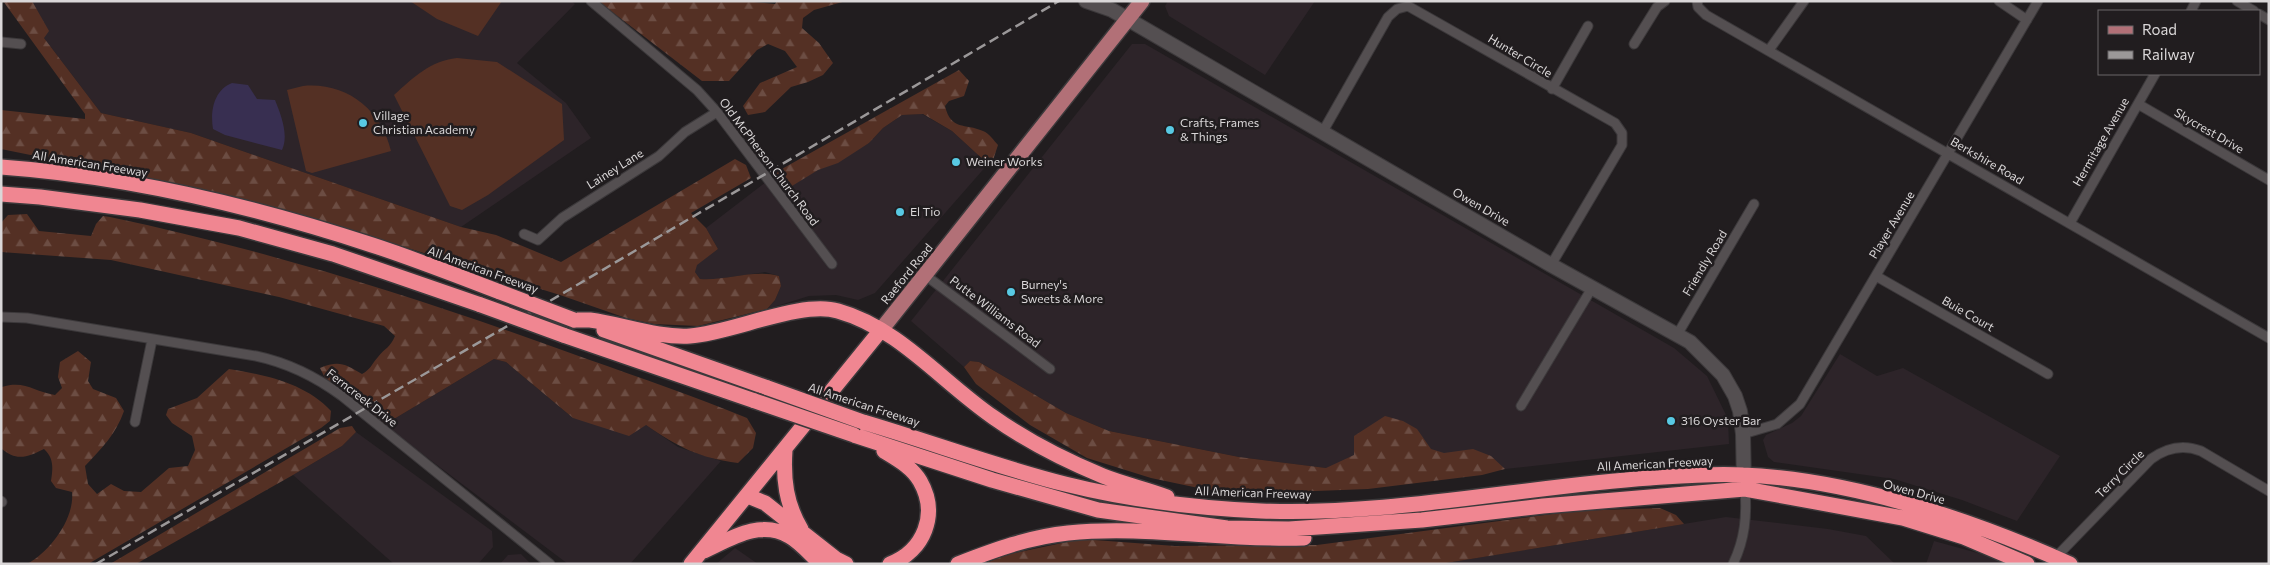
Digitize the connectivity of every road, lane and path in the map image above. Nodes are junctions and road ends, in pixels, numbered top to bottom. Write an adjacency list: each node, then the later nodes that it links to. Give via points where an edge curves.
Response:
1 (591, 1): 22 (street, Old McPherson Church Road, via 662,60)
2 (1086, 1): 12 (main road, Owen Drive, via 1112,10)
3 (1142, 1): 12 (main road, Raeford Road)
4 (1665, 1): 17 (street, via 1657,7)
5 (1688, 1): 6 (street)
6 (1697, 1): 18 (street, Berkshire Road, via 1706,15)
7 (1804, 1): 18 (street)
8 (1999, 1): 13 (street)
9 (2038, 1): 13 (street, Player Avenue)
10 (2237, 1): 11 (street)
11 (2252, 10)
12 (1128, 20): 23 (main road, Owen Drive); 33 (main road, Raeford Road)
13 (2027, 20): 24 (street, Player Avenue)
14 (1588, 26): 20 (street)
15 (1, 42): 16 (street)
16 (21, 44)
17 (1634, 44)
18 (1768, 50): 24 (street, Berkshire Road)
19 (2154, 75): 21 (street, Hermitage Avenue)
20 (1552, 89): 23 (street, Hunter Circle, via 1414,7 1402,6 1388,17); 32 (street, Hunter Circle, via 1615,123 1623,139)
21 (2138, 104): 26 (street, Skycrest Drive); 29 (street, Hermitage Avenue)
22 (717, 112): 30 (street, Lainey Lane, via 685,132 659,156 562,218 538,240); 31 (street, Old McPherson Church Road)
23 (1322, 133): 32 (main road, Owen Drive)
24 (1949, 154): 29 (street, Berkshire Road); 34 (street, Player Avenue)
25 (1, 167): 37 (highway, All American Freeway, bridge, via 84,176 254,211 373,245)
26 (2269, 180)
27 (1, 194): 46 (highway, All American Freeway, bridge, via 140,210 239,228 333,254 755,401)
28 (1754, 204): 39 (street, Friendly Road)
29 (2070, 223): 40 (street, Berkshire Road)
30 (524, 234)
31 (832, 264)
32 (1551, 265): 35 (main road, Owen Drive)
33 (925, 276): 38 (main road, Raeford Road); 42 (street, Putte Williams Road)
34 (1876, 276): 43 (street, Buie Court); 47 (street, Player Avenue, via 1800,404 1777,424)
35 (1592, 288): 39 (main road, Owen Drive); 44 (street)
36 (1, 317): 41 (street, Ferncreek Drive, via 27,318)
37 (583, 321): 38 (highway, via 688,336 820,309 854,316); 46 (highway, All American Freeway, bridge, via 768,388)
38 (881, 330): 48 (highway, Raeford Road); 52 (highway, via 978,406 1046,450 1104,477)
39 (1677, 335): 47 (main road, Owen Drive, via 1703,352 1724,375 1740,411)
40 (2269, 338)
41 (152, 340): 45 (street); 58 (street, Ferncreek Drive, via 256,356 310,374 342,396)
42 (1050, 369)
43 (2048, 374)
44 (1521, 406)
45 (135, 422)
46 (859, 428): 52 (highway, All American Freeway, via 1061,483); 53 (highway, All American Freeway, via 992,480 1098,510 1226,528 1289,529); 61 (highway, via 908,467 924,491 928,517 925,530 917,547 908,556)
47 (1742, 434): 49 (main road, Owen Drive)
48 (785, 450): 51 (highway, Raeford Road); 54 (highway, via 786,496)
49 (1744, 482): 52 (highway, All American Freeway, via 1680,476 1358,508 1293,511); 53 (highway, All American Freeway); 56 (highway, Owen Drive, via 1830,486 1926,509); 63 (street, via 1744,534); 64 (highway, via 1903,518 1964,537)
50 (2269, 491): 56 (street, Terry Circle, via 2201,451 2189,447 2170,449 2151,459)
51 (748, 496): 54 (highway, via 765,504); 55 (highway); 57 (highway, Raeford Road)
52 (1197, 507)
53 (1422, 520): 62 (highway, via 1350,534 1297,538 1068,533 1024,540)
54 (804, 534): 60 (highway)
55 (788, 535): 57 (highway, via 773,531 746,532); 59 (highway)
56 (2056, 557): 65 (highway, Owen Drive)
57 (696, 558)
58 (550, 564)
59 (821, 564)
60 (846, 564)
61 (890, 564)
62 (958, 564)
63 (1733, 564)
64 (2027, 564)
65 (2070, 564)

